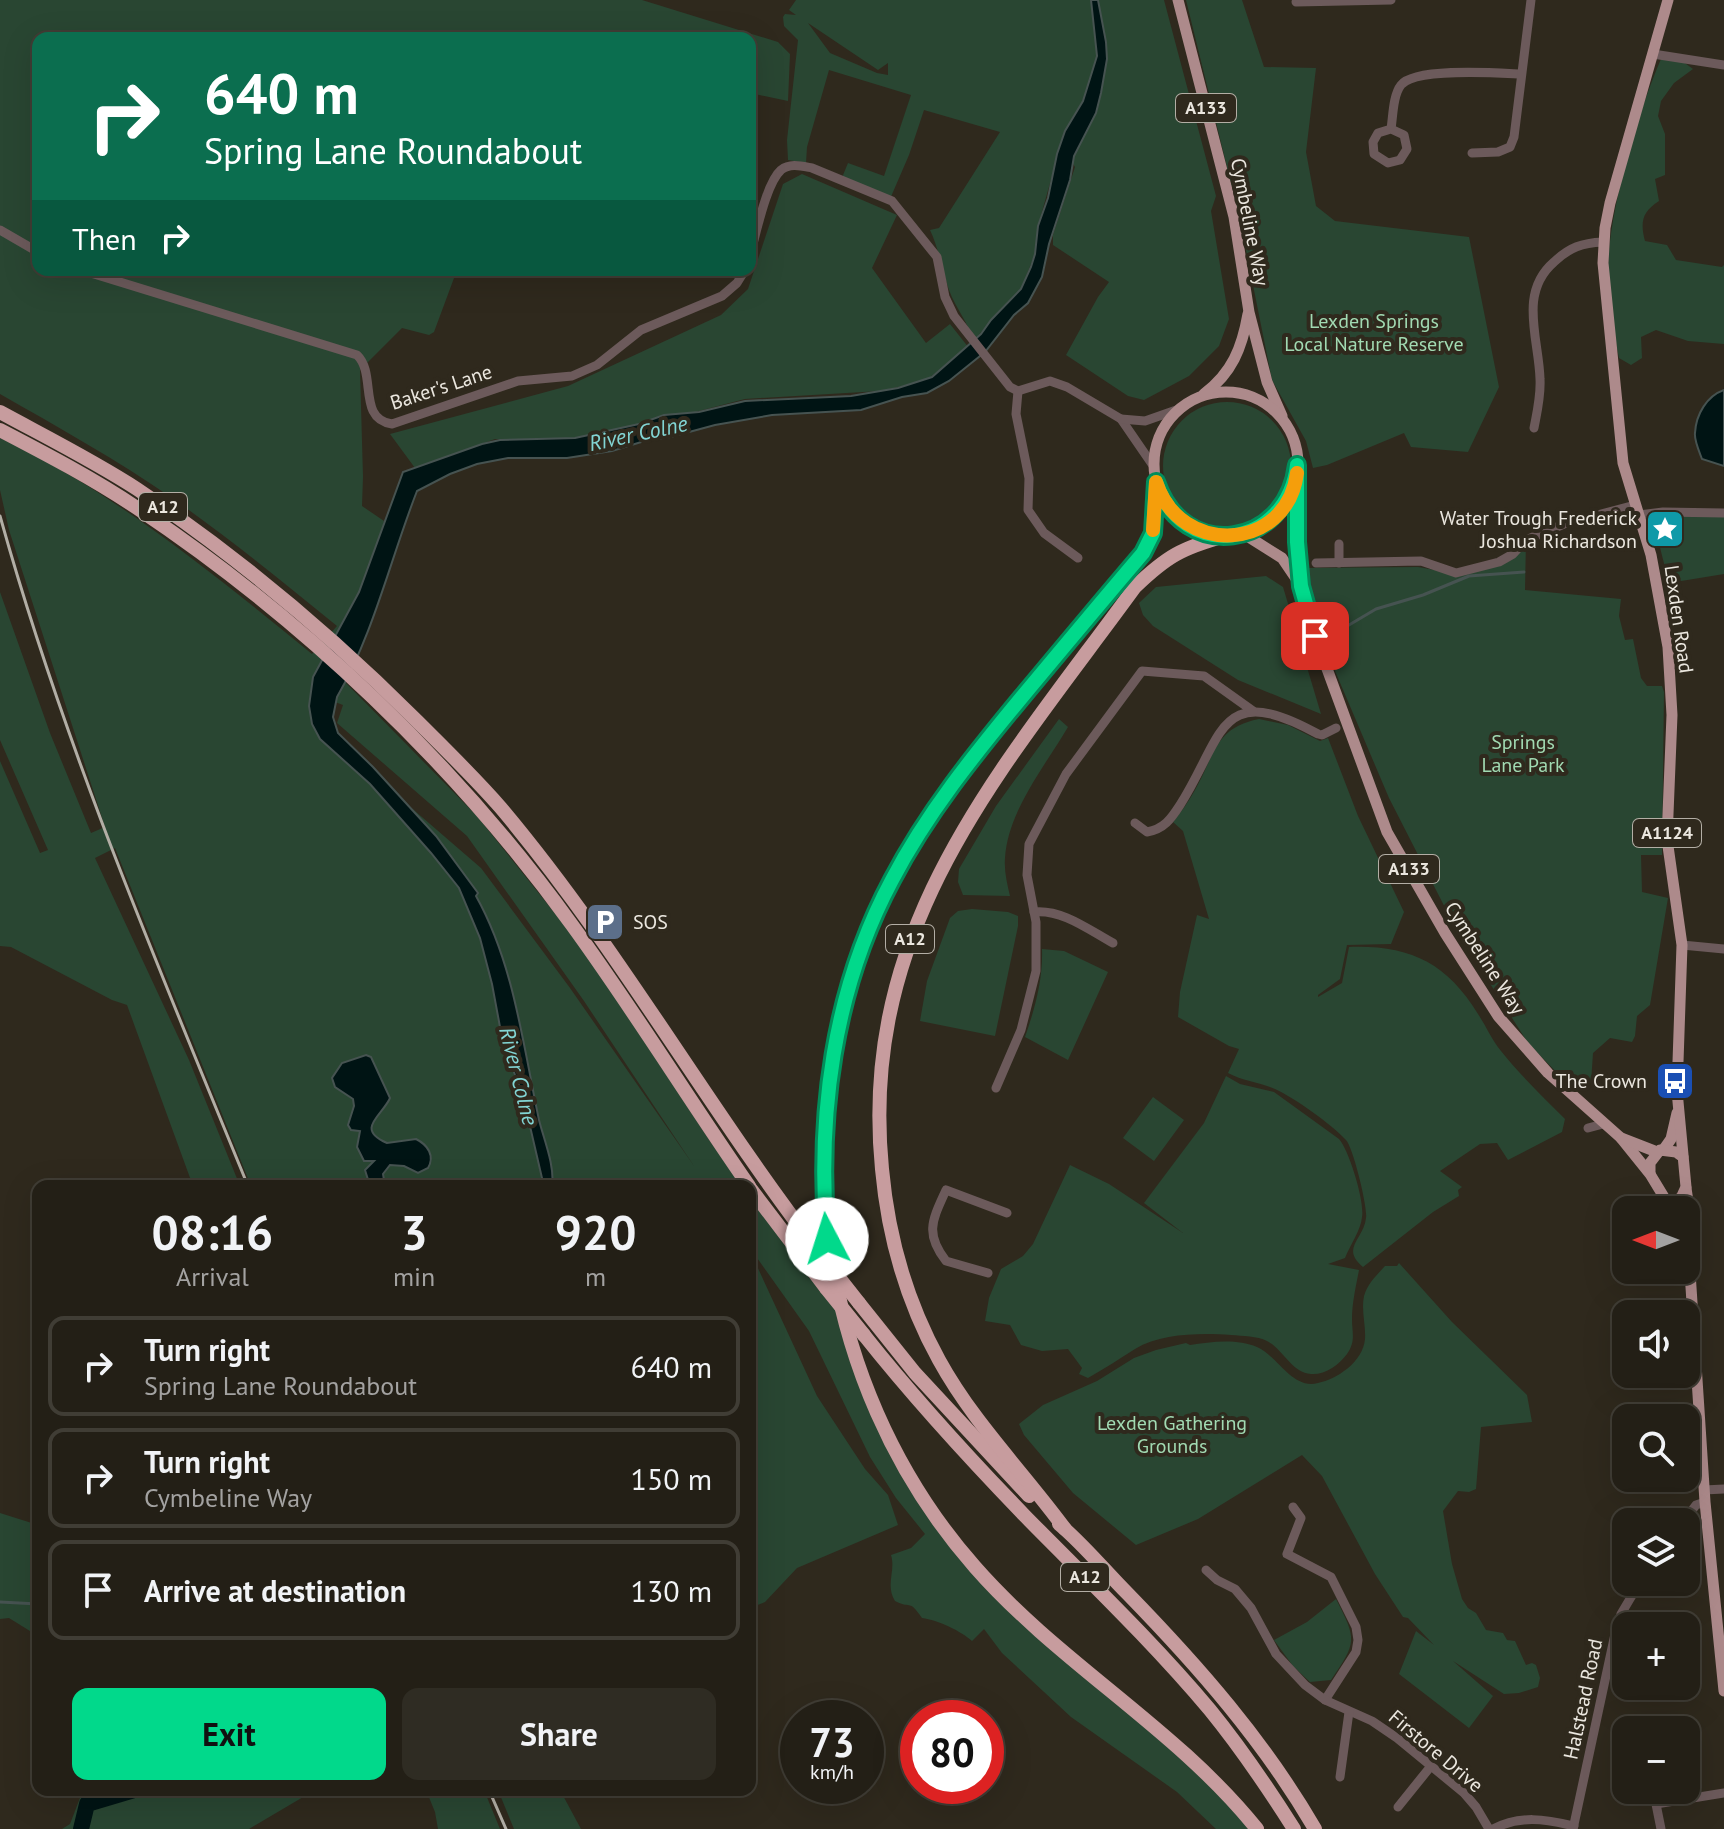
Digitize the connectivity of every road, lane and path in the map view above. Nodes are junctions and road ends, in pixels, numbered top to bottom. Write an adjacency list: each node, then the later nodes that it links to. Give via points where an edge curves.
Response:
1 (1178, 0): 18 (main road, Cymbeline Way / A133, via 1234,217)
2 (1391, 0): 5 (street)
3 (1531, 0): 9 (street)
4 (1668, 0): 7 (main road, Lexden Road / A1124)
5 (1296, 1): 6 (street)
6 (1296, 15)
7 (1653, 54): 8 (street); 14 (main road, Lexden Road / A1124)
8 (1724, 65)
9 (1521, 74): 10 (street, via 1430,74 1407,80 1399,88); 11 (street, via 1510,147)
10 (1391, 129)
11 (1472, 153)
12 (0, 230): 15 (street)
13 (756, 235): 19 (street, via 772,182 787,167 812,168 892,201 937,257 954,316)
14 (1603, 242): 25 (street, via 1569,248 1537,286 1532,303 1540,398); 29 (main road, Lexden Road / A1124, via 1623,463)
15 (32, 249)
16 (100, 276): 17 (street, Baker's Lane, via 357,355 365,366 372,411 392,424 518,381 572,376 597,365 641,330 722,296)
17 (741, 276)
18 (1249, 312): 20 (main road, Cymbeline Way / A133, via 1236,358); 24 (main road, Cymbeline Way / A133, via 1267,382)
19 (1018, 391): 23 (street, via 1050,381); 34 (street, via 1028,510 1044,533)
20 (1200, 397): 21 (main road); 24 (main road, via 1229,392 1251,397)
21 (1182, 408): 23 (street, via 1145,421); 28 (main road, via 1160,435)
22 (2, 413): 66 (highway, A12, bridge, via 135,488 233,557 376,680 500,808 592,926 724,1123 818,1251 915,1373 1042,1511)
23 (1121, 419): 28 (street)
24 (1285, 424): 27 (main road)
25 (1534, 428)
26 (3, 432): 53 (highway, A12, via 134,506 213,561 297,630 437,762 563,913)
27 (1297, 465): 31 (main road, via 1292,492 1278,513); 37 (main road, Cymbeline Way / A133)
28 (1155, 474): 32 (main road, via 1165,502 1184,523); 79 (highway, A12, via 1153,533 1143,553 956,780 906,853 877,909 833,1055 824,1133 824,1200 835,1280 861,1375 888,1437 938,1520 1016,1609 1215,1781)
29 (1637, 510): 30 (street); 36 (street, via 1564,524 1526,540 1499,562 1469,571 1456,573 1421,561); 43 (main road, Lexden Road / A1124, via 1658,584 1668,647 1672,740 1667,839)
30 (1724, 513)
31 (1244, 534): 32 (main road); 37 (main road, Cymbeline Way / A133, via 1282,558)
32 (1225, 536): 66 (highway, A12, via 1185,548 1135,587 993,784 920,911 898,972 884,1037 879,1104 883,1178 892,1236 912,1300 963,1401)
33 (1339, 544): 36 (street)
34 (1078, 558)
35 (1316, 563): 36 (street)
36 (1339, 563)
37 (1301, 586): 47 (main road, Cymbeline Way / A133, via 1387,832 1498,1016)
38 (1253, 711): 39 (street, via 1279,715 1322,735); 40 (street, via 1231,720 1219,733 1169,822 1147,832); 41 (street, via 1204,676 1142,671 1066,774 1036,827 1026,860)
39 (1336, 728)
40 (1135, 823)
41 (1034, 912): 42 (street, via 1064,917); 45 (street, via 1033,990)
42 (1113, 943)
43 (1682, 945): 44 (street); 46 (main road, Lexden Road / A1124)
44 (1724, 949)
45 (996, 1088)
46 (1678, 1112): 50 (main road, Lexden Road / A1124, via 1671,1139); 51 (main road, Lexden Road / A1124)
47 (1603, 1124): 48 (street); 49 (main road, Cymbeline Way / A133)
48 (1588, 1128)
49 (1621, 1138): 50 (main road, Cymbeline Way / A133); 52 (main road, Cymbeline Way / A133)
50 (1660, 1150): 51 (main road, Cymbeline Way); 52 (main road, Lexden Road, via 1650,1163)
51 (1683, 1157): 54 (main road, Lexden Road)
52 (1650, 1174): 56 (main road, Cymbeline Way)
53 (744, 1180)
54 (1686, 1187): 57 (main road); 58 (main road, Lexden Road)
55 (756, 1196): 80 (highway, A12, bridge, via 898,1378 1208,1708)
56 (1664, 1196)
57 (1682, 1196)
58 (1687, 1196)
59 (1007, 1213): 60 (street, via 946,1190 931,1223 946,1261)
60 (988, 1273)
61 (1691, 1284): 63 (main road)
62 (1724, 1489): 63 (street)
63 (1704, 1496): 65 (street); 68 (main road)
64 (1293, 1507): 72 (street, via 1301,1518 1287,1554 1331,1577 1358,1640 1356,1652)
65 (1694, 1508)
66 (1065, 1529): 81 (highway, A12, via 1225,1700)
67 (1724, 1560): 68 (street)
68 (1710, 1563): 71 (main road)
69 (1206, 1570): 72 (street, Firstore Drive, via 1235,1589 1289,1670)
70 (1631, 1596): 78 (street, Halstead Road, via 1615,1634)
71 (1724, 1691)
72 (1325, 1700): 73 (street, Firstore Drive)
73 (1349, 1712): 74 (street, Firstore Drive, via 1384,1729); 75 (street)
74 (1431, 1766): 77 (street); 82 (street, Firstore Drive, via 1476,1807)
75 (1340, 1777)
76 (1724, 1793): 83 (street, via 1656,1804)
77 (1398, 1807)
78 (1574, 1828): 82 (street, via 1534,1818)
79 (1257, 1829)
80 (1294, 1829)
81 (1315, 1829)
82 (1491, 1829)
83 (1661, 1829)

